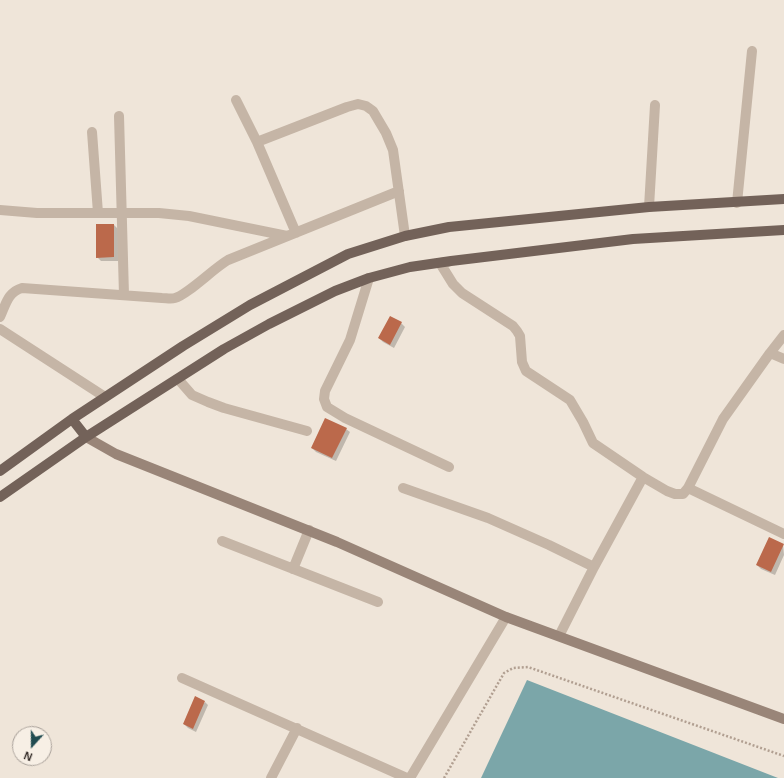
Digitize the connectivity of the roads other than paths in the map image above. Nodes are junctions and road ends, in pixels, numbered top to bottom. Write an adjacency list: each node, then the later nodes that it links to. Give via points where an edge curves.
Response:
1 (752, 51): 9 (street)
2 (236, 100): 6 (street)
3 (655, 105): 10 (street)
4 (119, 116): 13 (street)
5 (92, 132): 12 (street)
6 (258, 142): 7 (street, via 347,107 358,104 366,106 373,111 393,150); 15 (street)
7 (399, 191): 15 (street); 16 (street)
8 (784, 199): 9 (main road)
9 (737, 203): 10 (main road)
10 (650, 207): 16 (main road, via 449,227)
11 (0, 210): 12 (street)
12 (98, 213): 13 (street)
13 (122, 213): 15 (street, via 189,216); 19 (street)
14 (784, 230): 17 (main road, via 633,239)
15 (292, 234): 19 (street, via 220,264 175,298)
16 (405, 236): 26 (main road, via 348,254 250,305)
17 (451, 261): 18 (main road); 32 (street, via 440,263 453,284 517,331 526,371 570,400 593,443)
18 (369, 278): 25 (main road, via 335,291 269,324); 30 (street, via 350,340 324,391 327,407)
19 (124, 295): 20 (street, via 22,288 10,295)
20 (0, 317)
21 (0, 329): 26 (street)
22 (784, 335): 23 (street)
23 (770, 353): 24 (street); 34 (street, via 723,419)
24 (784, 359)
25 (178, 379): 28 (street, via 192,395 208,402); 29 (main road)
26 (105, 398): 27 (main road)
27 (72, 419): 29 (main road); 31 (main road)
28 (307, 432)
29 (86, 437): 35 (main road); 36 (street, via 116,454)
30 (449, 467)
31 (0, 471)
32 (643, 477): 34 (street, via 675,494 683,494); 39 (street)
33 (403, 488): 39 (street, via 488,518)
34 (688, 488): 37 (street)
35 (0, 497)
36 (309, 530): 40 (street); 42 (street)
37 (784, 534)
38 (222, 541): 40 (street)
39 (594, 566): 43 (street)
40 (292, 569): 41 (street)
41 (378, 602)
42 (506, 617): 43 (street); 48 (street)
43 (559, 636): 45 (street)
44 (182, 678): 46 (street)
45 (784, 719)
46 (297, 728): 47 (street); 48 (street)
47 (271, 778)
48 (408, 778)

